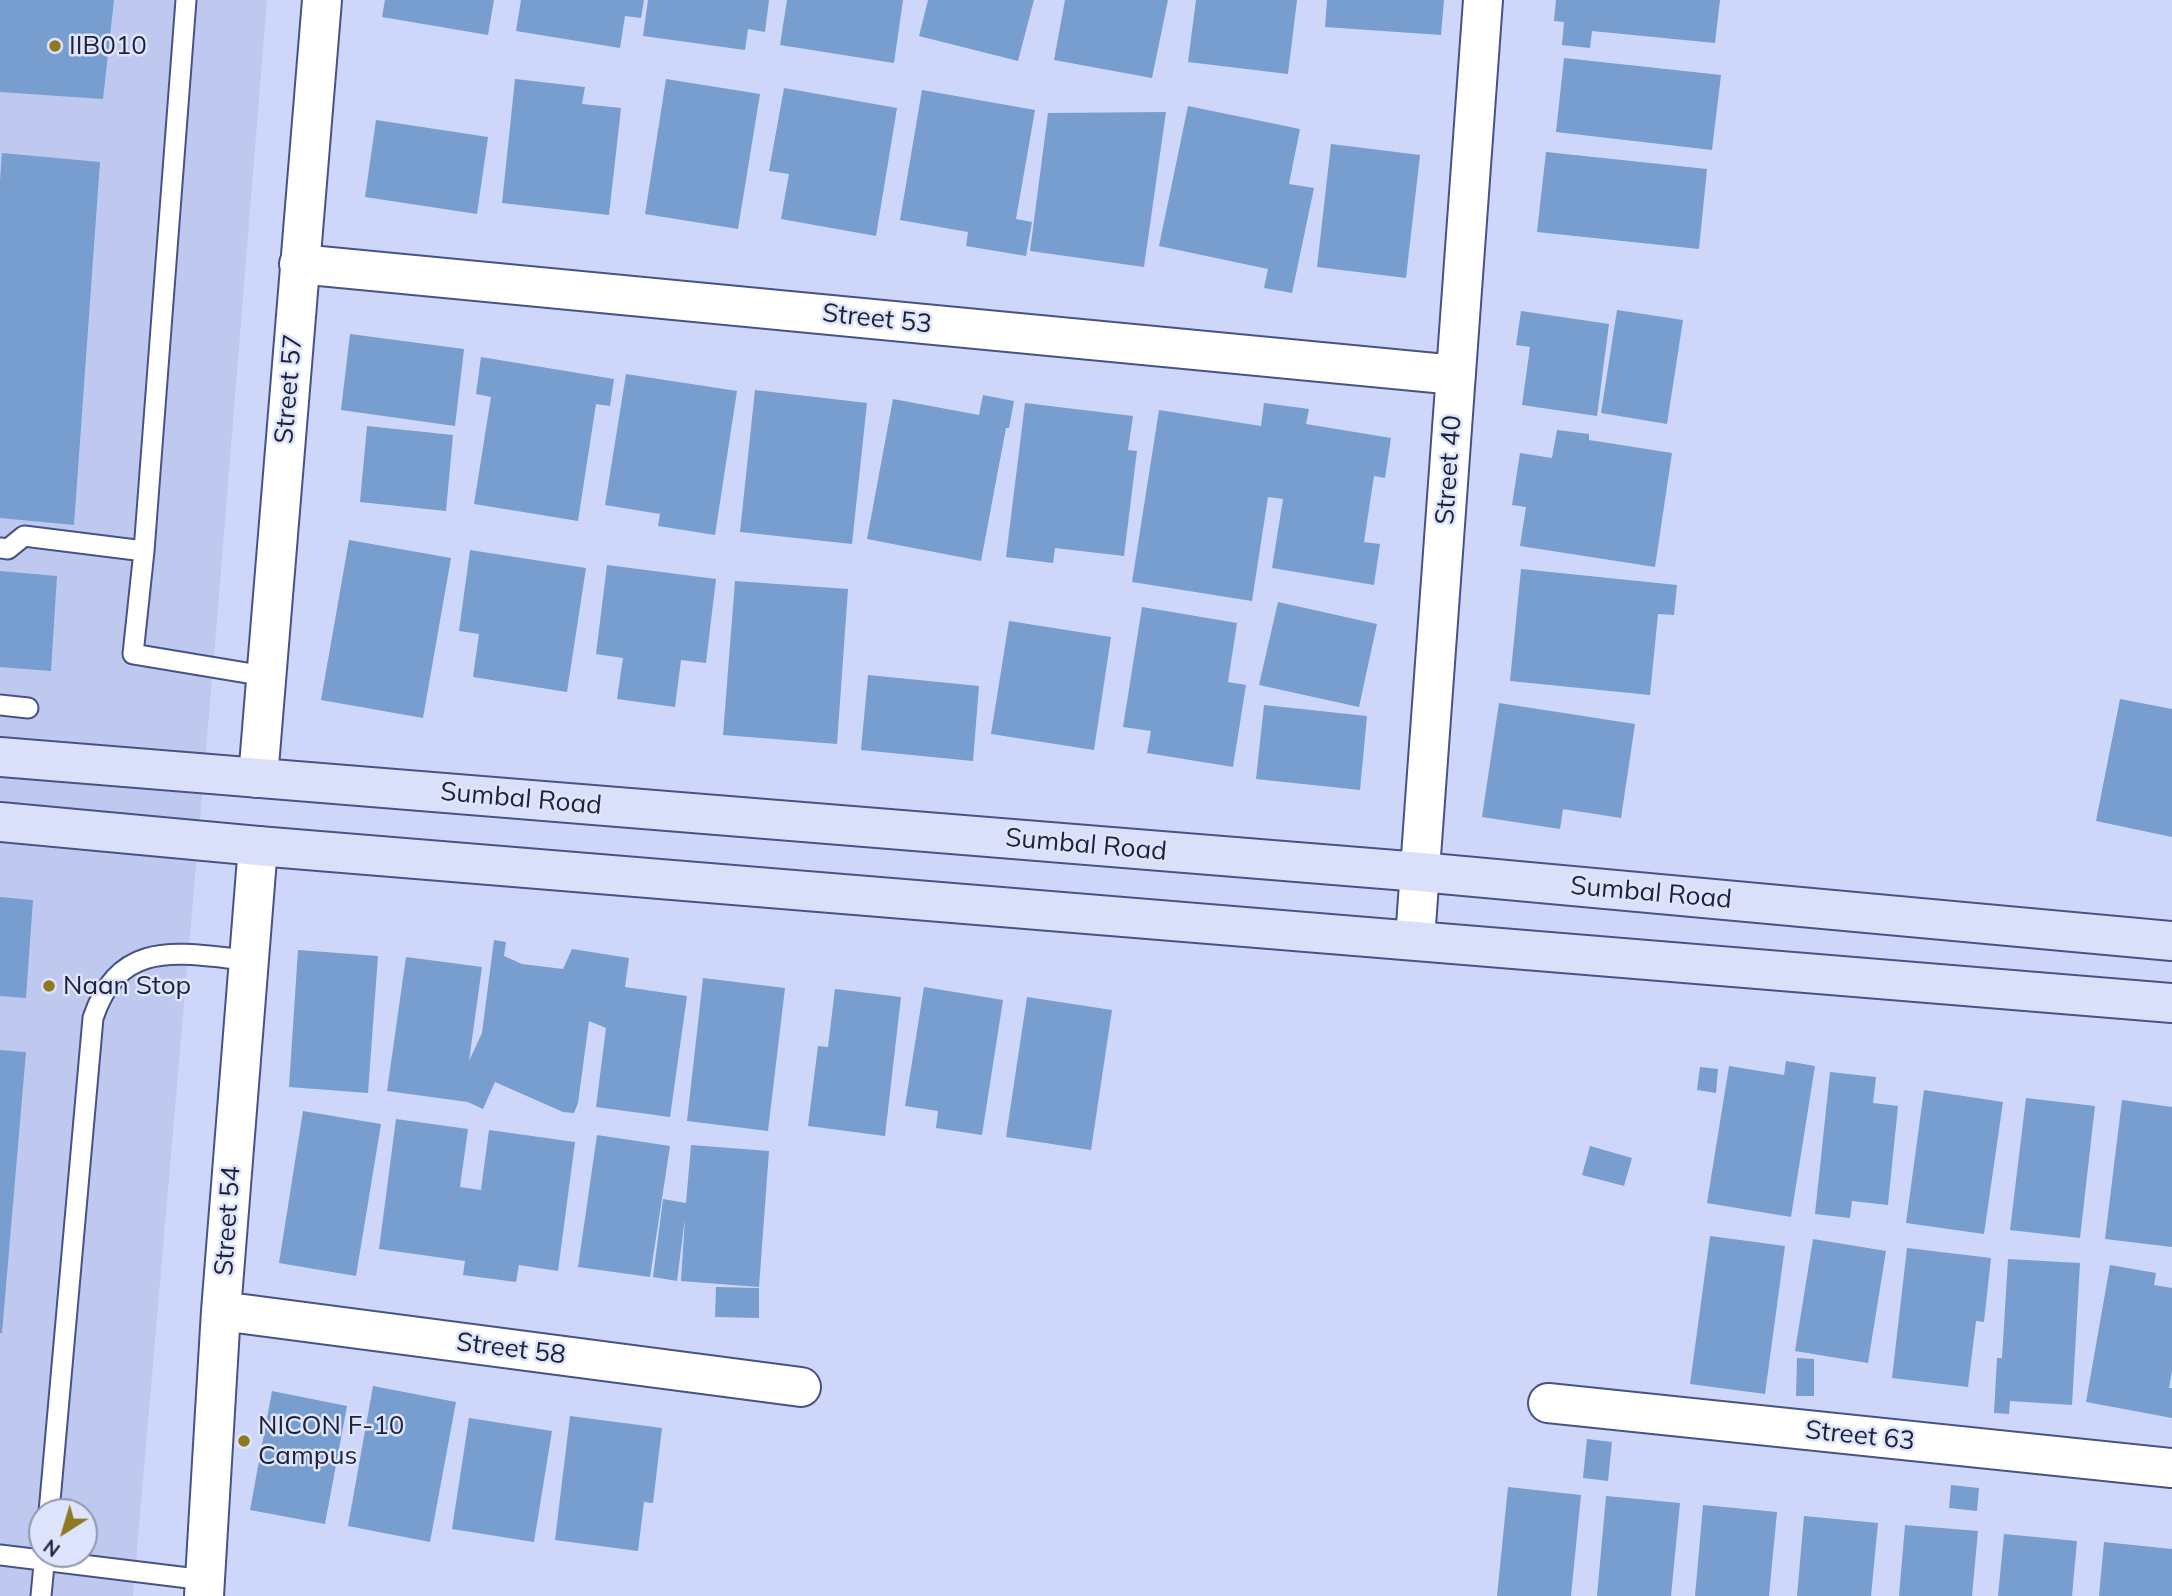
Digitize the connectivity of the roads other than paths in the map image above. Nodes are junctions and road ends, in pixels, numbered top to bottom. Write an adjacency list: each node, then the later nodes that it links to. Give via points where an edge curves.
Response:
1 (186, 0): 7 (lane)
2 (321, 0): 4 (street, Street 57)
3 (1483, 0): 5 (street, Street 40)
4 (299, 264): 5 (street, Street 53); 8 (street, Street 57)
5 (1456, 375): 15 (street, Street 40)
6 (0, 548): 7 (lane, via 8,549 24,536)
7 (144, 551): 8 (lane, via 134,654)
8 (265, 676): 12 (street, Street 57)
9 (0, 705): 10 (lane)
10 (28, 708)
11 (0, 757): 12 (street, Sumbal Road)
12 (258, 778): 15 (street, Sumbal Road)
13 (0, 822): 14 (street)
14 (258, 846): 16 (street); 18 (street, Street 54)
15 (1420, 872): 16 (street, Street 40); 17 (street, Sumbal Road)
16 (1415, 939): 19 (street)
17 (2172, 941)
18 (248, 960): 20 (street, Street 54); 24 (lane, via 168,953 137,961 109,983 93,1018)
19 (2172, 1003)
20 (221, 1311): 21 (street, Street 58); 29 (street, Street 54)
21 (801, 1387)
22 (1548, 1403): 23 (street, Street 63)
23 (2172, 1468)
24 (50, 1498)
25 (0, 1555): 26 (lane)
26 (28, 1556)
27 (98, 1567): 29 (lane)
28 (44, 1568): 30 (lane)
29 (205, 1588)
30 (41, 1596)

